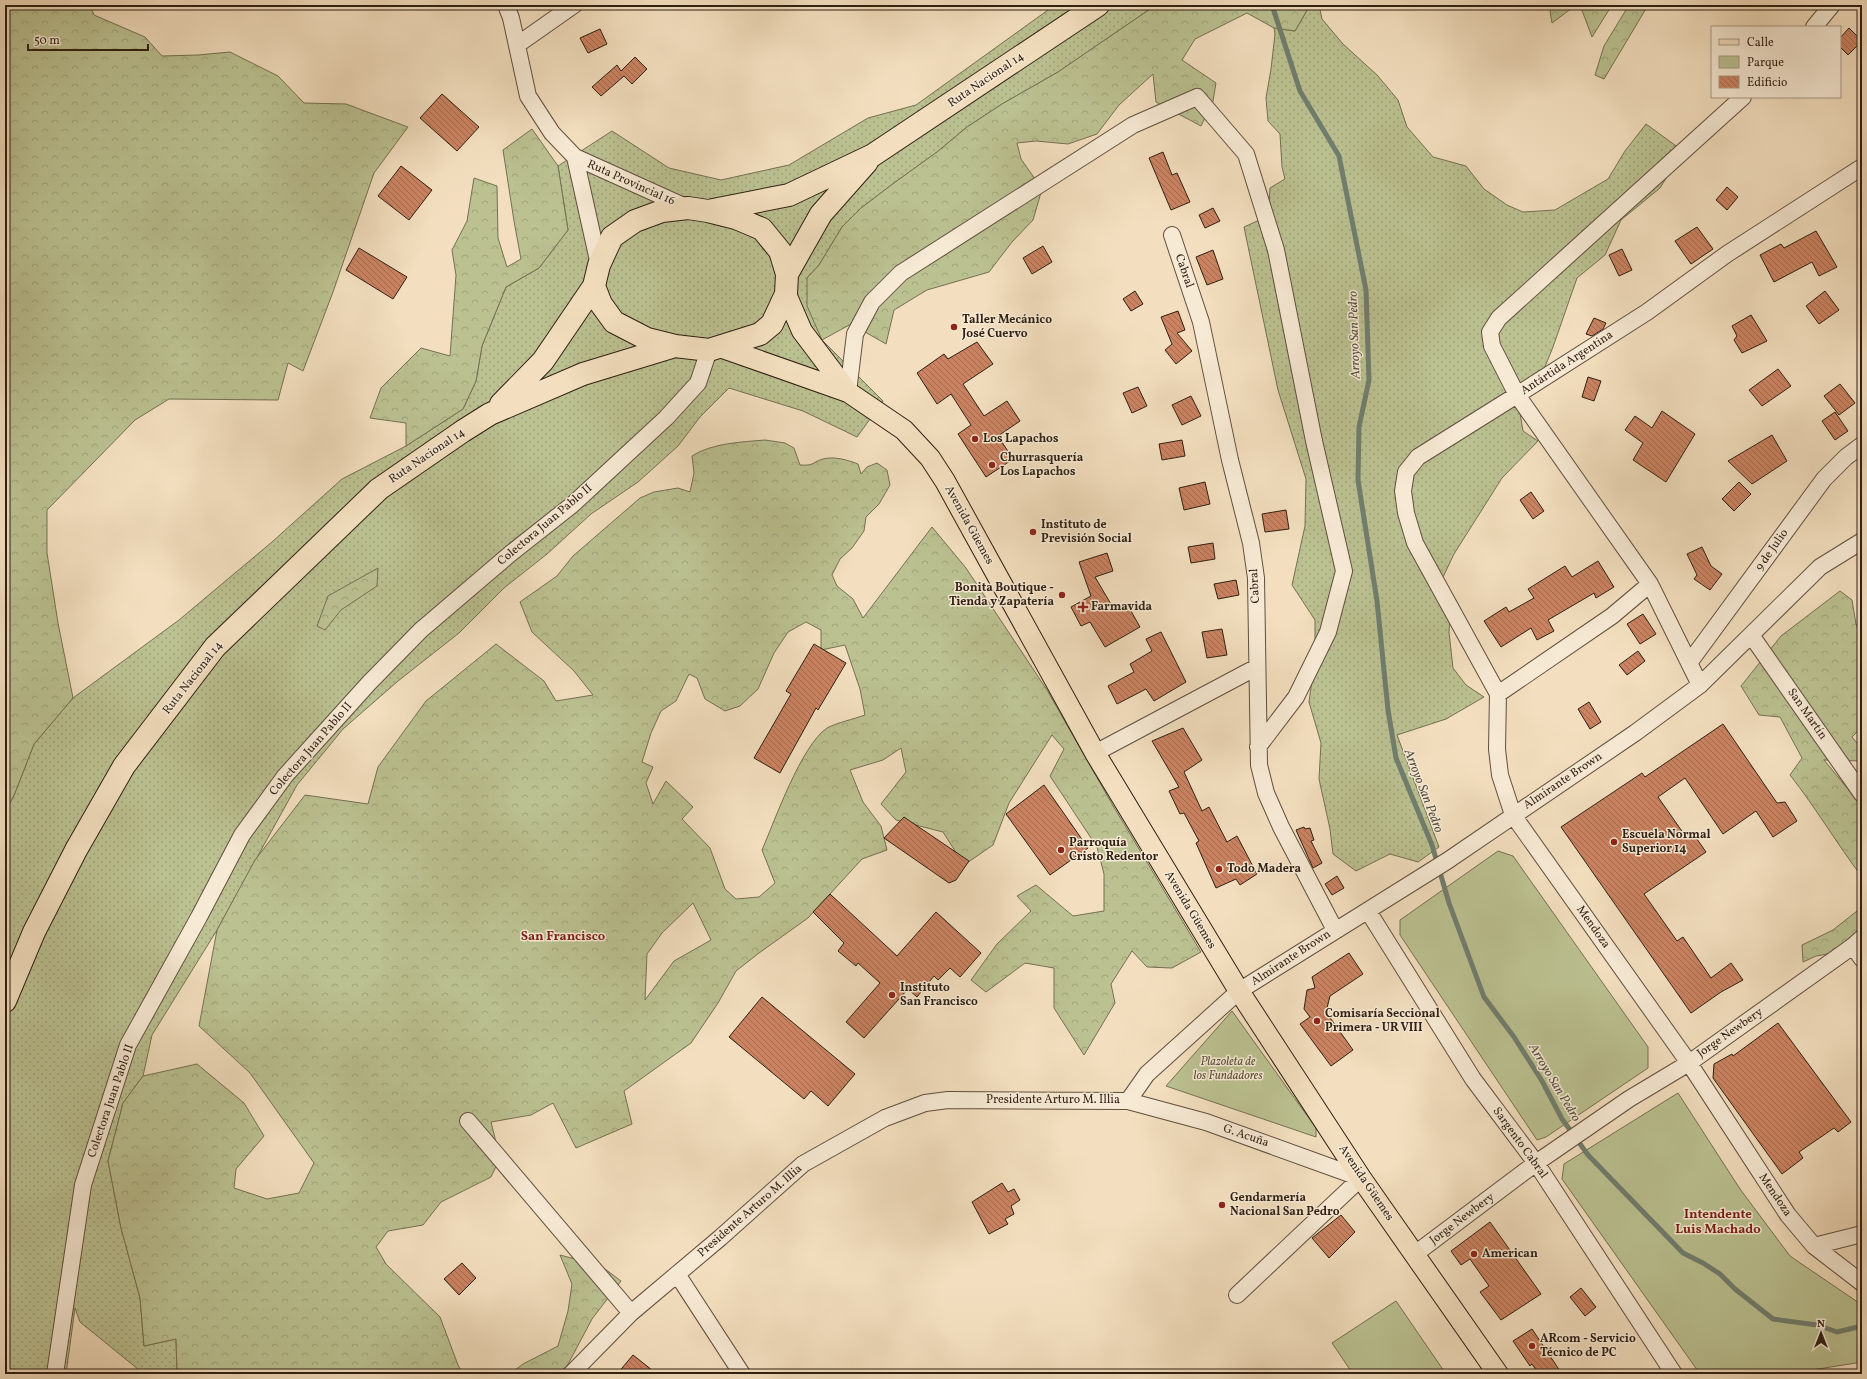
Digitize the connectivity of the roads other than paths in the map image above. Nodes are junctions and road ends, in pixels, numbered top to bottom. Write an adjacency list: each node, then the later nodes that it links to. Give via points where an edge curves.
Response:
1 (506, 5): 6 (street, Ruta Provincial 16)
2 (574, 5): 6 (street)
3 (1098, 5): 8 (highway, Ruta Nacional 14)
4 (1832, 5): 5 (street)
5 (1815, 26)
6 (517, 45): 9 (street, Ruta Provincial 16, via 528,96 552,133)
7 (1742, 98): 19 (street, via 1499,318 1490,332 1492,346)
8 (873, 155): 11 (highway, Ruta Nacional 14, via 789,195); 14 (highway, Ruta Nacional 14, via 821,214)
9 (575, 157): 11 (street, Ruta Provincial 16); 13 (street, Ruta Provincial 16)
10 (1862, 167): 19 (street, Antártida Argentina, via 1727,254 1647,312)
11 (698, 209): 13 (highway, Ruta Nacional 14, via 662,211 634,221 612,237); 14 (highway, via 736,218 762,229 780,252)
12 (1172, 235): 26 (street, Cabral, via 1201,322 1230,460 1251,543 1256,578)
13 (599, 265): 15 (highway, Ruta Nacional 14)
14 (786, 284): 17 (highway, Ruta Nacional 14, via 772,324 760,334); 18 (main road, Avenida Güemes, via 802,331)
15 (594, 286): 16 (highway, via 614,322 647,339); 20 (highway, Ruta Nacional 14, via 543,361)
16 (675, 346): 17 (highway); 20 (highway, Ruta Nacional 14, via 583,374)
17 (715, 349): 18 (main road, Avenida Güemes); 50 (street, Colectora Juan Pablo II, via 698,383 666,418 572,505 421,630 369,683 285,776 242,835 200,917 128,1044 83,1185)
18 (848, 392): 29 (street, via 855,334 872,302 900,273 1133,125 1197,97 1246,154 1276,250 1314,441 1344,571 1328,632 1296,697); 30 (main road, Avenida Güemes, via 904,430 930,458)
19 (1517, 394): 23 (street, Antártida Argentina); 28 (street, via 1418,457 1406,472 1403,491 1406,513 1415,543)
20 (490, 414): 37 (highway, Ruta Nacional 14, via 379,489 215,647 124,766 41,918)
21 (1862, 445): 25 (street, 9 de Julio, via 1824,479)
22 (1862, 541): 24 (street, Almirante Brown, via 1820,567)
23 (1650, 584): 25 (street, Antártida Argentina); 28 (street, via 1612,616)
24 (1751, 635): 27 (street, Almirante Brown); 31 (street, San Martín)
25 (1690, 662): 27 (street, Antártida Argentina)
26 (1257, 667): 29 (street, Cabral); 30 (street)
27 (1700, 685): 32 (street, Almirante Brown, via 1635,733)
28 (1498, 694): 32 (street, Mendoza, via 1497,749 1500,775)
29 (1258, 747): 34 (street, Cabral, via 1266,792)
30 (1095, 753): 36 (main road, Avenida Güemes)
31 (1862, 794)
32 (1513, 815): 33 (street, Almirante Brown, via 1447,861); 38 (street, Mendoza)
33 (1368, 910): 34 (street, Almirante Brown); 41 (street, Sargento Cabral, via 1474,1079)
34 (1335, 930): 36 (street, Almirante Brown)
35 (1859, 948): 38 (street, Jorge Newbery)
36 (1239, 991): 39 (street, Almirante Brown, via 1147,1074); 42 (main road, Avenida Güemes)
37 (5, 1001)
38 (1688, 1063): 41 (street, Jorge Newbery); 44 (street, Mendoza, via 1788,1215)
39 (1128, 1101): 42 (street, G. Acuña, via 1206,1122); 46 (street, Presidente Arturo M. Illia, via 948,1100 925,1103 885,1118 803,1164)
40 (468, 1121): 49 (street)
41 (1536, 1163): 45 (street, Jorge Newbery); 54 (street, Sargento Cabral)
42 (1361, 1178): 45 (main road, Avenida Güemes); 48 (street)
43 (1862, 1234): 44 (street)
44 (1814, 1246): 47 (street, Mendoza)
45 (1415, 1254): 53 (main road, Avenida Güemes)
46 (677, 1274): 49 (street, Presidente Arturo M. Illia); 52 (street)
47 (1862, 1283)
48 (1237, 1295)
49 (631, 1313): 51 (street, Presidente Arturo M. Illia)
50 (55, 1374)
51 (571, 1374)
52 (742, 1374)
53 (1498, 1374)
54 (1674, 1374)

